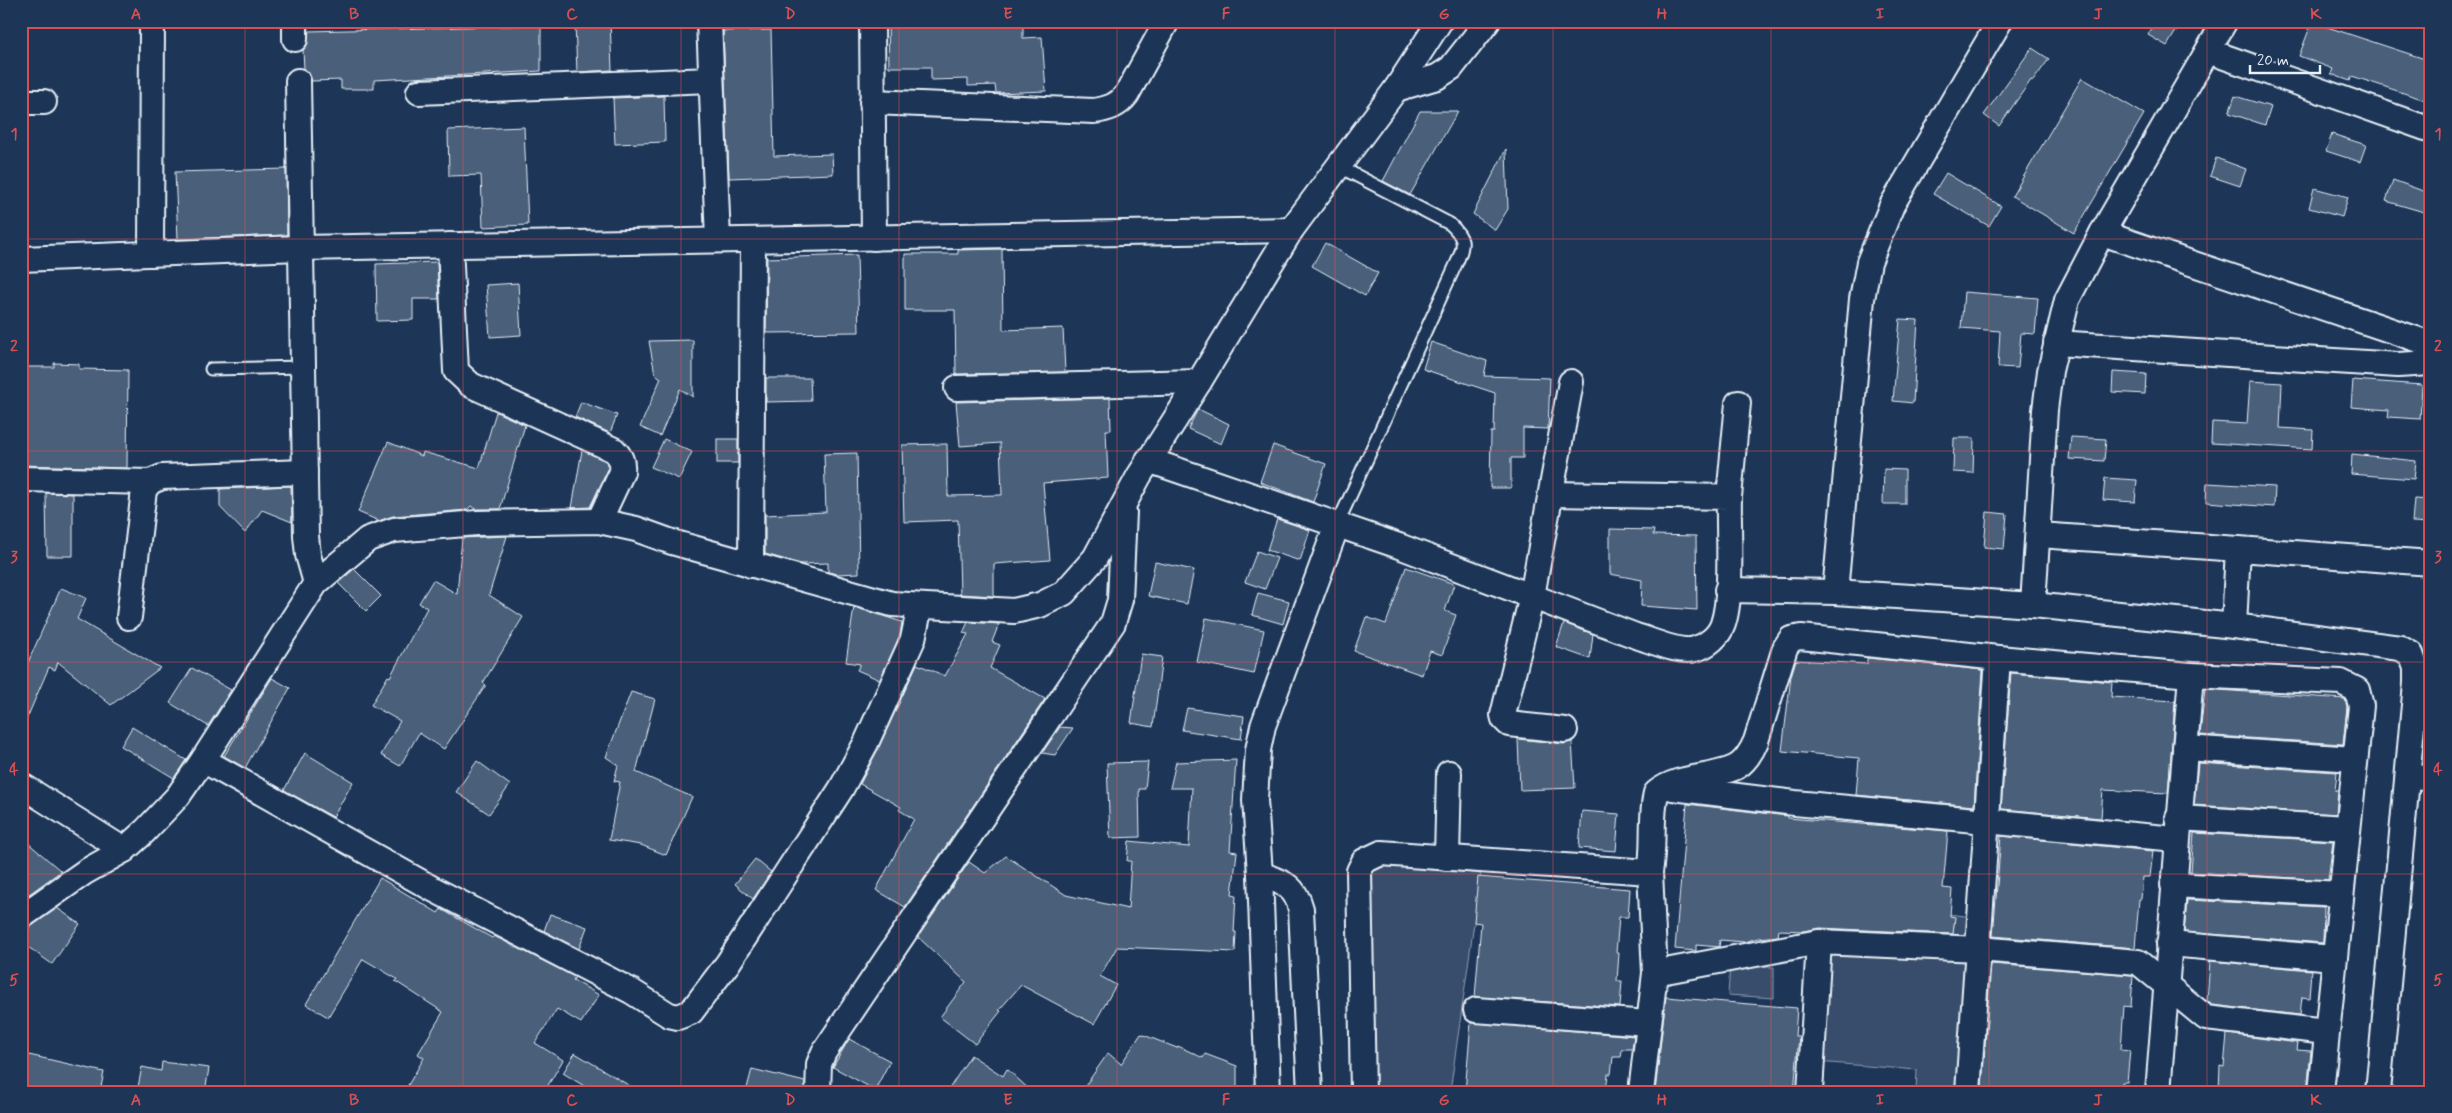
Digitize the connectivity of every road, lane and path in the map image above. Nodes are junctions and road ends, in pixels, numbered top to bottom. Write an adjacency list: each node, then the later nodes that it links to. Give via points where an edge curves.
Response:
1 (152, 21): 24 (street)
2 (709, 21): 10 (street)
3 (872, 21): 14 (street)
4 (1166, 21): 14 (street, via 1127,94 1121,102 1108,108 1094,111)
5 (1440, 21): 12 (street)
6 (1488, 21): 12 (street, via 1451,68)
7 (2000, 21): 50 (street, via 1892,205 1870,262 1862,299)
8 (2225, 21): 9 (street)
9 (2208, 51): 15 (street); 18 (street)
10 (711, 80): 13 (street); 20 (street)
11 (298, 81): 23 (street)
12 (1396, 89): 16 (street)
13 (419, 92)
14 (872, 102): 19 (street)
15 (2431, 130)
16 (1338, 166): 17 (street); 43 (lane, via 1450,224 1463,240 1458,262)
17 (1291, 230): 19 (street); 31 (street)
18 (2102, 233): 26 (street, via 2067,300); 27 (street)
19 (874, 238): 21 (street)
20 (718, 240): 21 (street); 22 (street)
21 (754, 240): 47 (street)
22 (450, 245): 23 (street); 42 (street, via 456,371 471,385 614,450 620,456 622,472)
23 (300, 248): 24 (street); 29 (street)
24 (151, 254): 25 (street)
25 (21, 259)
26 (2056, 343): 28 (street, via 2398,365); 44 (street, via 2045,410)
27 (2431, 344)
28 (2431, 364)
29 (303, 367): 30 (lane); 36 (street)
30 (211, 370)
31 (1199, 382): 33 (street); 35 (street)
32 (1571, 382): 39 (street)
33 (957, 388)
34 (1738, 403): 40 (street)
35 (1148, 460): 41 (street); 43 (street)
36 (305, 472): 38 (street, via 162,477); 48 (street, via 306,536)
37 (21, 479): 38 (street)
38 (150, 482): 54 (street, via 144,490 140,511)
39 (1551, 494): 40 (street); 51 (street)
40 (1729, 497): 49 (street)
41 (1124, 506): 53 (street, via 1096,558 1064,593 1040,605 1014,611); 85 (street, via 1120,600 1114,623 824,1052 819,1064)
42 (599, 521): 47 (street, via 636,528); 48 (street, via 477,523 394,530 368,539)
43 (1337, 525): 51 (street); 72 (street, via 1263,726 1255,800)
44 (2039, 535): 45 (street); 52 (street)
45 (2238, 549): 46 (street); 55 (street)
46 (2431, 563)
47 (752, 565): 53 (street, via 892,604)
48 (316, 583): 61 (street)
49 (1727, 590): 50 (street); 51 (street, via 1723,624 1713,640 1694,650 1675,648 1636,636)
50 (1835, 592): 52 (street)
51 (1532, 596): 58 (street, via 1504,707 1504,719 1509,724)
52 (2032, 605): 55 (street)
53 (920, 606): 61 (street, via 913,639 866,743 841,789 728,963 691,1012 684,1016 669,1015 631,991 425,885)
54 (129, 618)
55 (2234, 626): 63 (street, via 2400,648 2411,654 2416,668)
56 (1998, 658): 57 (street); 65 (street, via 1801,636 1791,639 1785,648 1750,753 1735,768); 66 (street)
57 (2191, 675): 59 (street); 60 (street, via 2341,682 2356,690 2361,706)
58 (1565, 730)
59 (2184, 748): 60 (street); 67 (street)
60 (2355, 758): 68 (street)
61 (203, 760): 69 (street, via 178,796)
62 (1449, 773): 70 (street)
63 (2420, 778): 94 (street)
64 (21, 785): 69 (street)
65 (1663, 787): 66 (street); 71 (street, via 1656,793 1653,804)
66 (1987, 822): 67 (street); 78 (street)
67 (2177, 828): 68 (street); 73 (street)
68 (2347, 828): 74 (street)
69 (124, 850): 75 (street, via 85,872)
70 (1447, 858): 71 (street); 88 (street, via 1381,853 1364,861 1359,871)
71 (1650, 872): 80 (street)
72 (1260, 874): 86 (street); 87 (street, via 1281,881 1298,896 1301,909)
73 (2173, 884): 74 (street); 77 (street)
74 (2341, 894): 79 (street)
75 (21, 917)
76 (1819, 942): 78 (street); 80 (street); 90 (street)
77 (2170, 944): 79 (street); 81 (street)
78 (1979, 949): 81 (street, via 2138,962); 91 (street)
79 (2334, 958): 84 (street)
80 (1655, 973): 83 (street)
81 (2167, 985): 84 (street, via 2206,1018); 92 (street)
82 (1476, 1010): 83 (street)
83 (1648, 1022): 89 (street)
84 (2326, 1032): 93 (street)
85 (818, 1092)
86 (1268, 1092)
87 (1310, 1092)
88 (1363, 1092)
89 (1641, 1092)
90 (1810, 1092)
91 (1968, 1092)
92 (2158, 1092)
93 (2321, 1092)
94 (2378, 1092)

